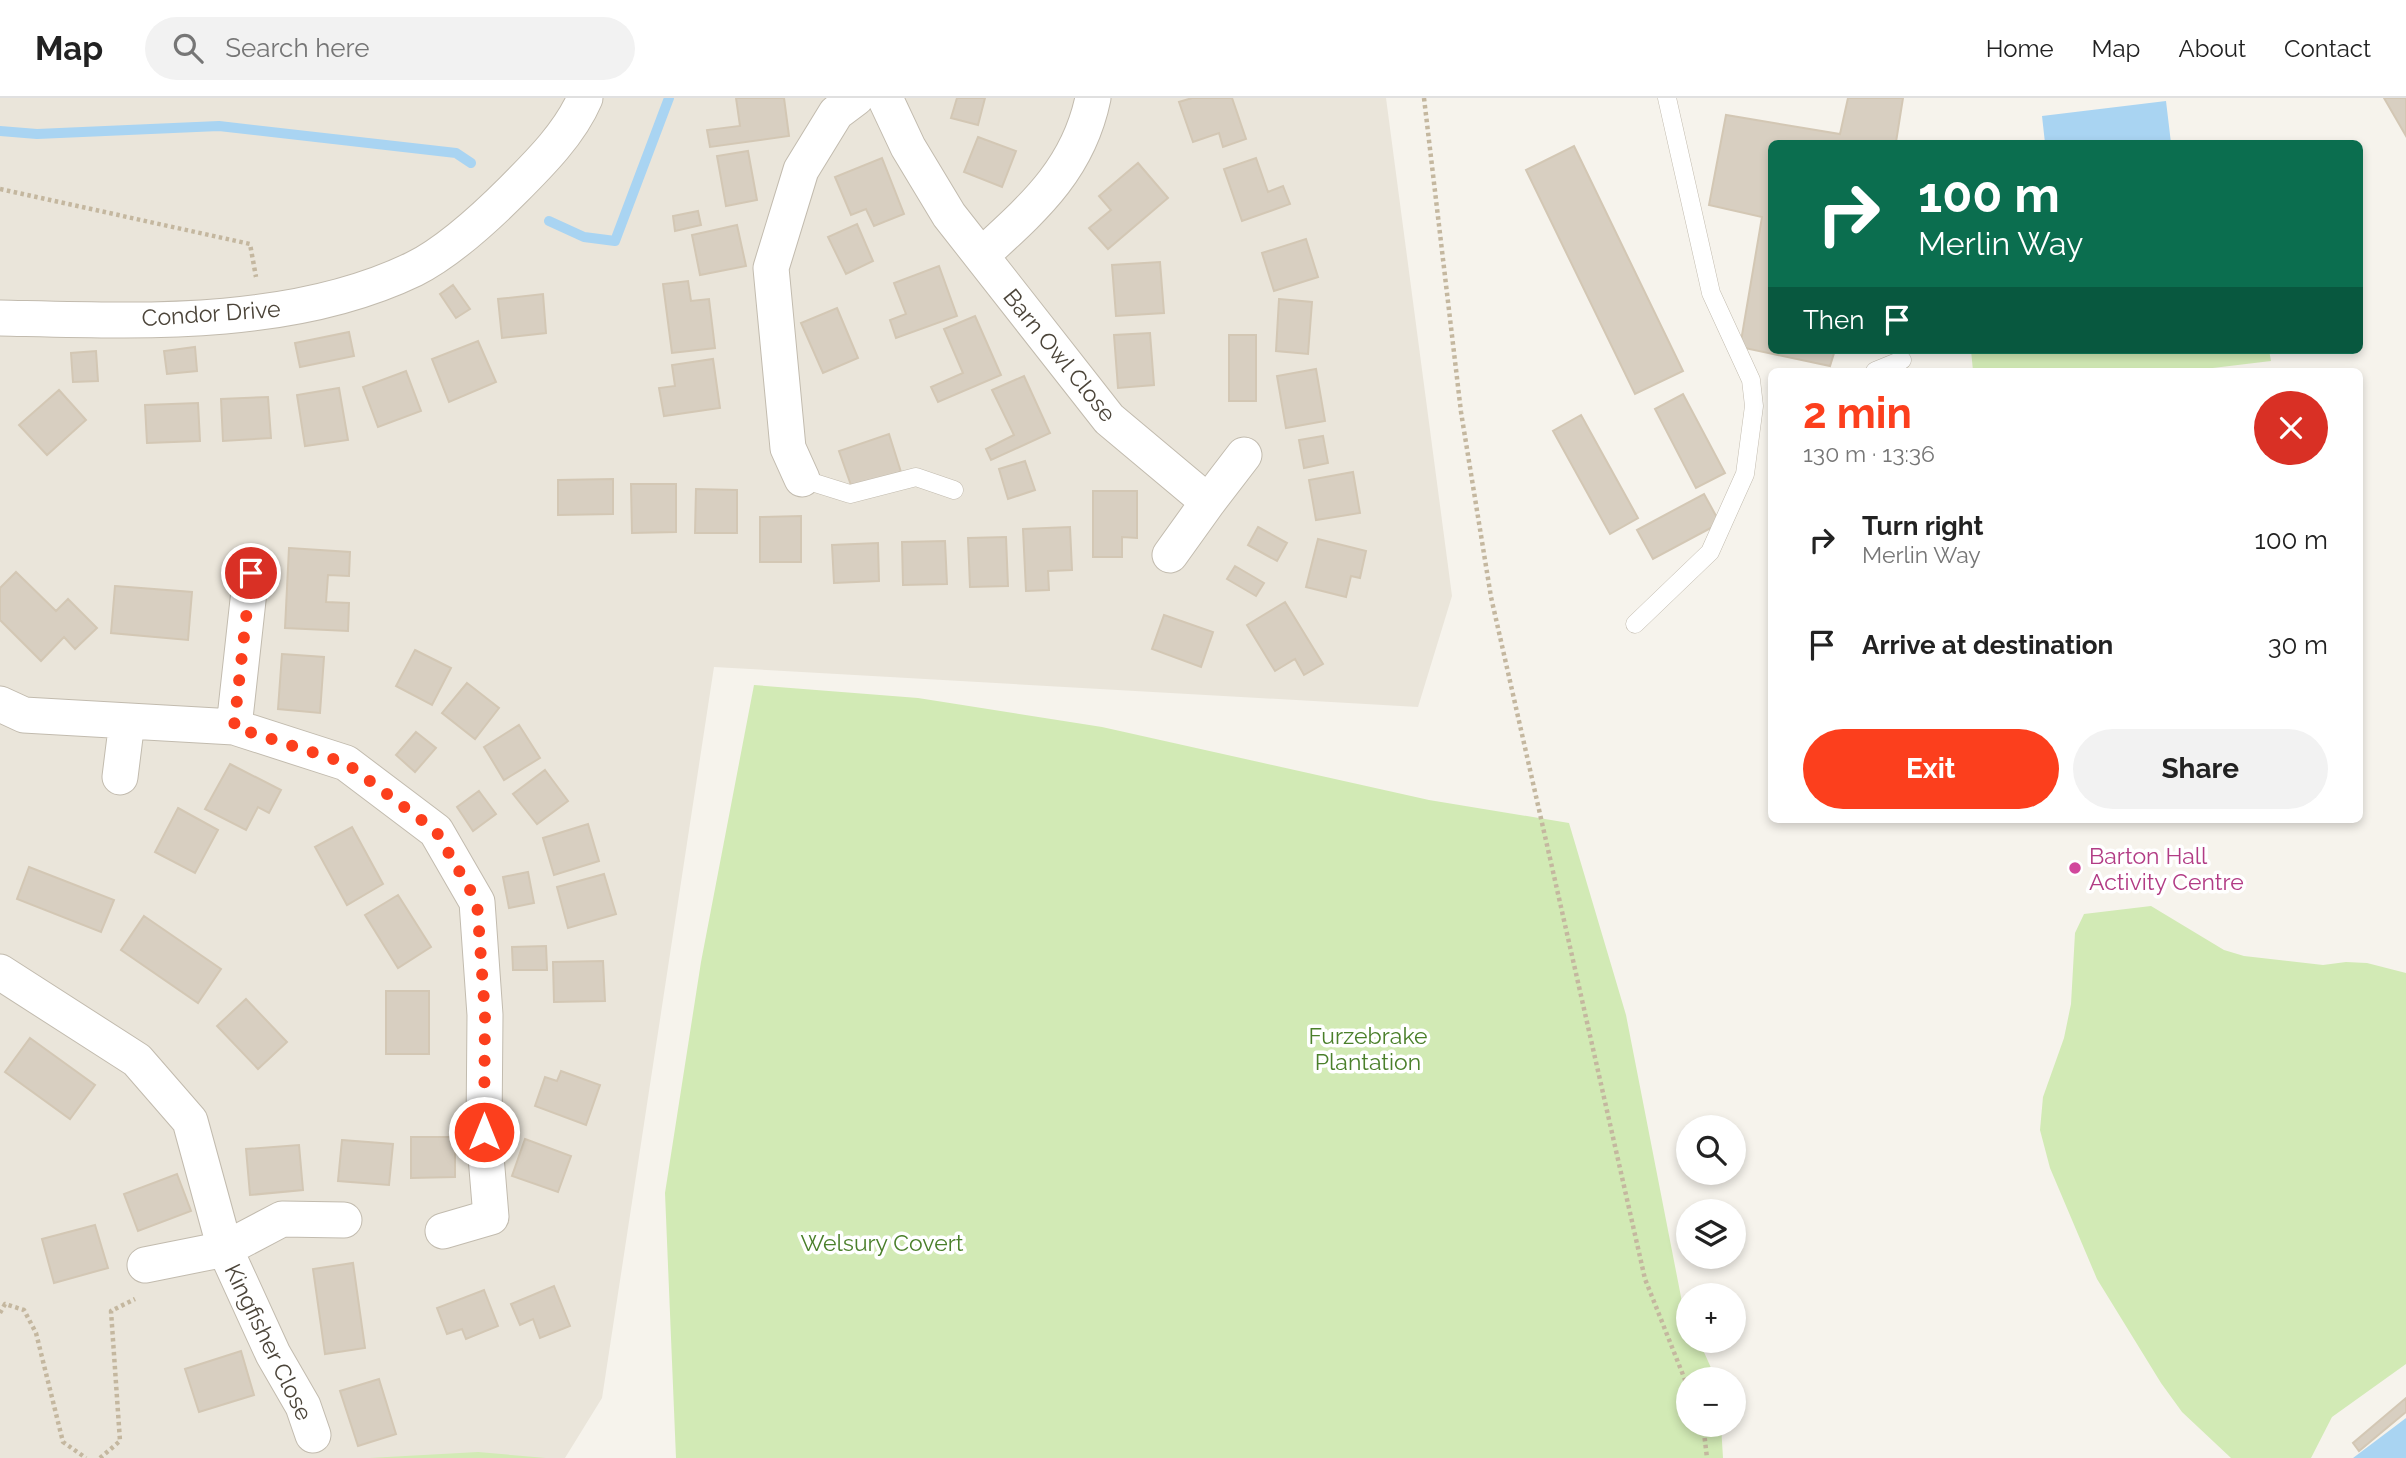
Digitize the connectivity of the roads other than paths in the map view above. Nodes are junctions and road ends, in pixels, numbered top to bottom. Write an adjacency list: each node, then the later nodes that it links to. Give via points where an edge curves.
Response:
1 (585, 98): 7 (street, Condor Drive, via 535,168 486,217 416,268 348,296 262,314)
2 (856, 98): 12 (street, via 836,113 801,170 771,268 788,447)
3 (885, 98): 6 (street, Barn Owl Close, via 949,215)
4 (1093, 98): 6 (street, via 1073,156 1045,196)
5 (1667, 98): 10 (lane, via 1711,293)
6 (982, 255): 14 (street, Barn Owl Close, via 1109,419)
7 (0, 318)
8 (1902, 360): 9 (lane)
9 (1882, 368)
10 (1763, 404): 17 (lane, via 1745,474 1710,552)
11 (1244, 455): 14 (street)
12 (802, 479): 13 (lane, via 850,494 916,477)
13 (954, 491)
14 (1209, 502): 15 (street)
15 (1170, 555)
16 (251, 573): 20 (street)
17 (1634, 624)
18 (0, 704): 19 (street, via 23,715)
19 (127, 721): 20 (street); 21 (street)
20 (234, 727): 24 (street, via 346,763 436,831 477,902 491,1217)
21 (120, 777)
22 (0, 972): 25 (street, Kingfisher Close, via 136,1060 190,1121)
23 (344, 1220): 25 (street, Kingfisher Close, via 282,1219)
24 (443, 1231)
25 (225, 1249): 26 (street, Kingfisher Close); 27 (street, Kingfisher Close)
26 (145, 1265)
27 (313, 1435)

